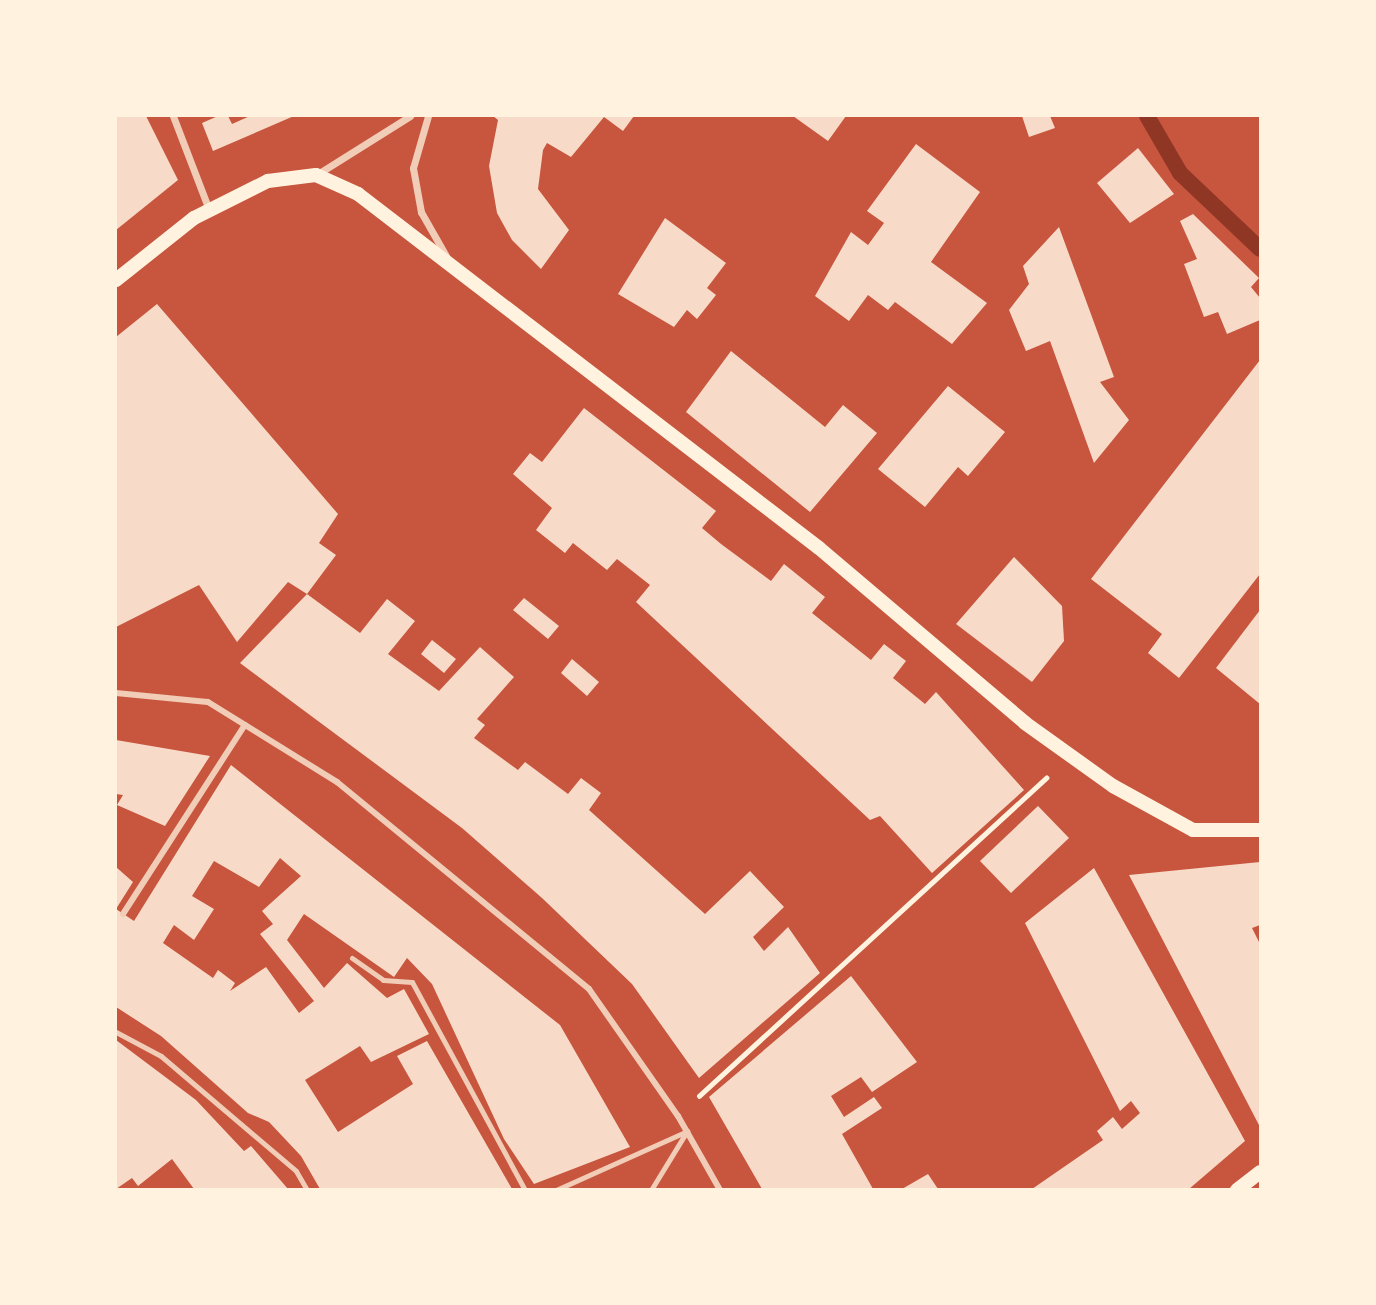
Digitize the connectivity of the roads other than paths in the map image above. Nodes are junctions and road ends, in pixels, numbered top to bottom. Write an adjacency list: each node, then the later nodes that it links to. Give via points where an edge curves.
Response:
1 (173, 116): 5 (street)
2 (410, 116): 4 (street)
3 (428, 116): 6 (street, via 413,168 421,212)
4 (316, 175): 5 (main road, via 268,181); 6 (main road, via 358,194)
5 (209, 210): 7 (main road)
6 (448, 260): 10 (main road, via 819,548 1070,756 1193,830)
7 (116, 279)
8 (116, 693): 9 (street, via 208,702)
9 (246, 725): 11 (street); 14 (street, via 338,782 589,989)
10 (1261, 830)
11 (123, 914)
12 (352, 958): 17 (lane, via 383,980 412,982)
13 (116, 1032): 16 (lane, via 161,1056 296,1171)
14 (687, 1131): 18 (lane); 19 (lane); 20 (street)
15 (1261, 1172): 21 (main road)
16 (307, 1189)
17 (525, 1189)
18 (556, 1189)
19 (651, 1189)
20 (720, 1189)
21 (1237, 1189)

